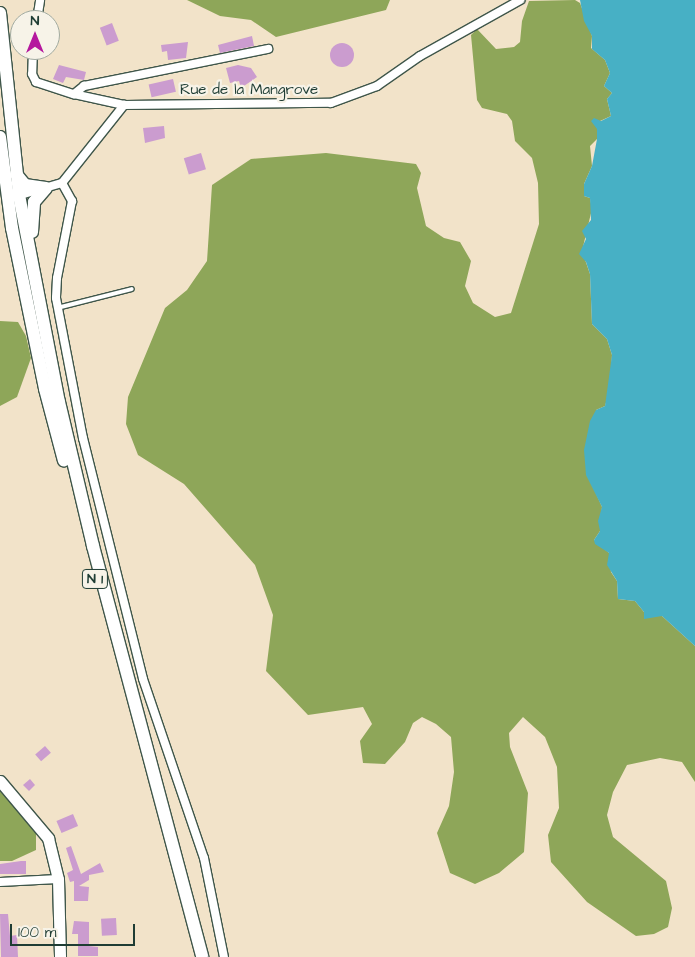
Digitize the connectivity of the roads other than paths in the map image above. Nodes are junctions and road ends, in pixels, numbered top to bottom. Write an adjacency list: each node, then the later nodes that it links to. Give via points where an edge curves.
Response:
1 (520, 0): 6 (street, Rue de la Mangrove, via 420,56 377,86 331,103)
2 (0, 13): 8 (main road, N 1)
3 (268, 49): 5 (street, Rue de la Mangrove, via 84,86)
4 (33, 60): 5 (street, via 32,74 36,82)
5 (74, 94): 6 (street, Rue de la Mangrove)
6 (124, 105): 9 (street)
7 (0, 137): 11 (main road, N 1)
8 (16, 174): 10 (main road, via 25,185); 11 (main road, N 1)
9 (62, 183): 10 (street); 14 (street, via 72,201 56,278)
10 (46, 188): 11 (street); 13 (main road, via 37,197 32,211)
11 (18, 195): 13 (main road, N 1); 19 (main road, N 1, via 45,388)
12 (132, 289): 14 (lane)
13 (37, 294): 20 (main road, N 1, via 93,546)
14 (58, 308): 21 (street, via 94,486 143,679 204,858)
15 (0, 780): 16 (main road, via 48,838)
16 (58, 879): 17 (street); 18 (main road)
17 (0, 882)
18 (60, 957)
19 (195, 957)
20 (202, 957)
21 (224, 957)

